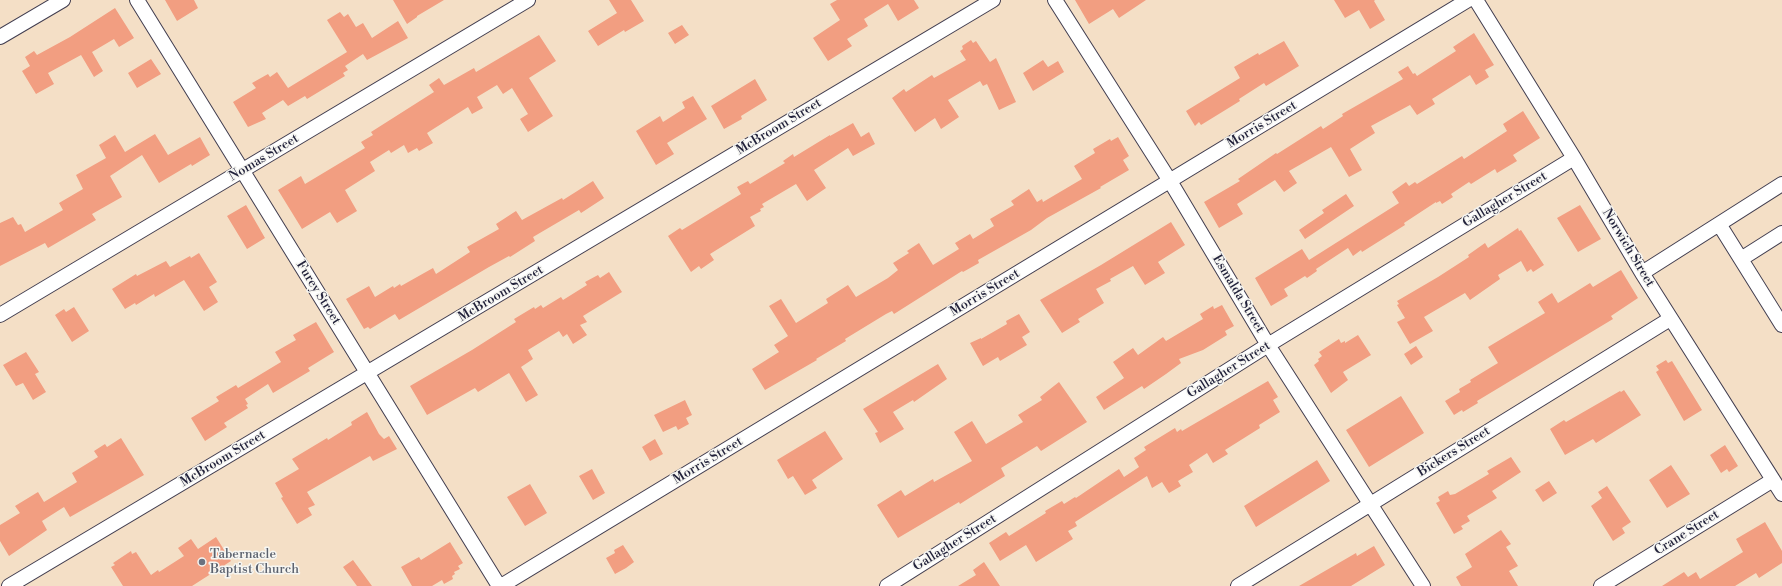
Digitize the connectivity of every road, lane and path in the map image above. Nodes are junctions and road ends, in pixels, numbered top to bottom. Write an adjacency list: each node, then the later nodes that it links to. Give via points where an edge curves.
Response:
1 (62, 0): 8 (street)
2 (137, 0): 10 (street, Furey Street)
3 (528, 0): 10 (street, Nomas Street)
4 (993, 0): 21 (street, McBroom Street)
5 (1054, 0): 11 (street, Esmalda Street)
6 (1468, 0): 11 (street, Morris Street)
7 (1476, 0): 9 (street, Norwich Street)
8 (0, 37)
9 (1574, 158): 16 (street, Norwich Street); 20 (street, Gallagher Street)
10 (242, 171): 17 (street, Nomas Street); 21 (street, Furey Street)
11 (1170, 181): 20 (street, Esmalda Street); 26 (street, Morris Street)
12 (1782, 184): 13 (street)
13 (1719, 224): 15 (street); 16 (street)
14 (1782, 233): 15 (street)
15 (1741, 259): 19 (street)
16 (1642, 274): 18 (street, Norwich Street)
17 (0, 315)
18 (1670, 319): 22 (street, Norwich Street); 24 (street, Bickers Street)
19 (1782, 325)
20 (1268, 345): 24 (street, Esmalda Street); 27 (street, Gallagher Street)
21 (368, 373): 25 (street, McBroom Street); 26 (street, Furey Street)
22 (1773, 480): 23 (street, Norwich Street); 30 (street, Crane Street)
23 (1782, 494)
24 (1371, 505): 28 (street, Bickers Street); 29 (street, Esmalda Street)
25 (9, 586)
26 (500, 586)
27 (887, 586)
28 (1238, 586)
29 (1423, 586)
30 (1601, 586)

